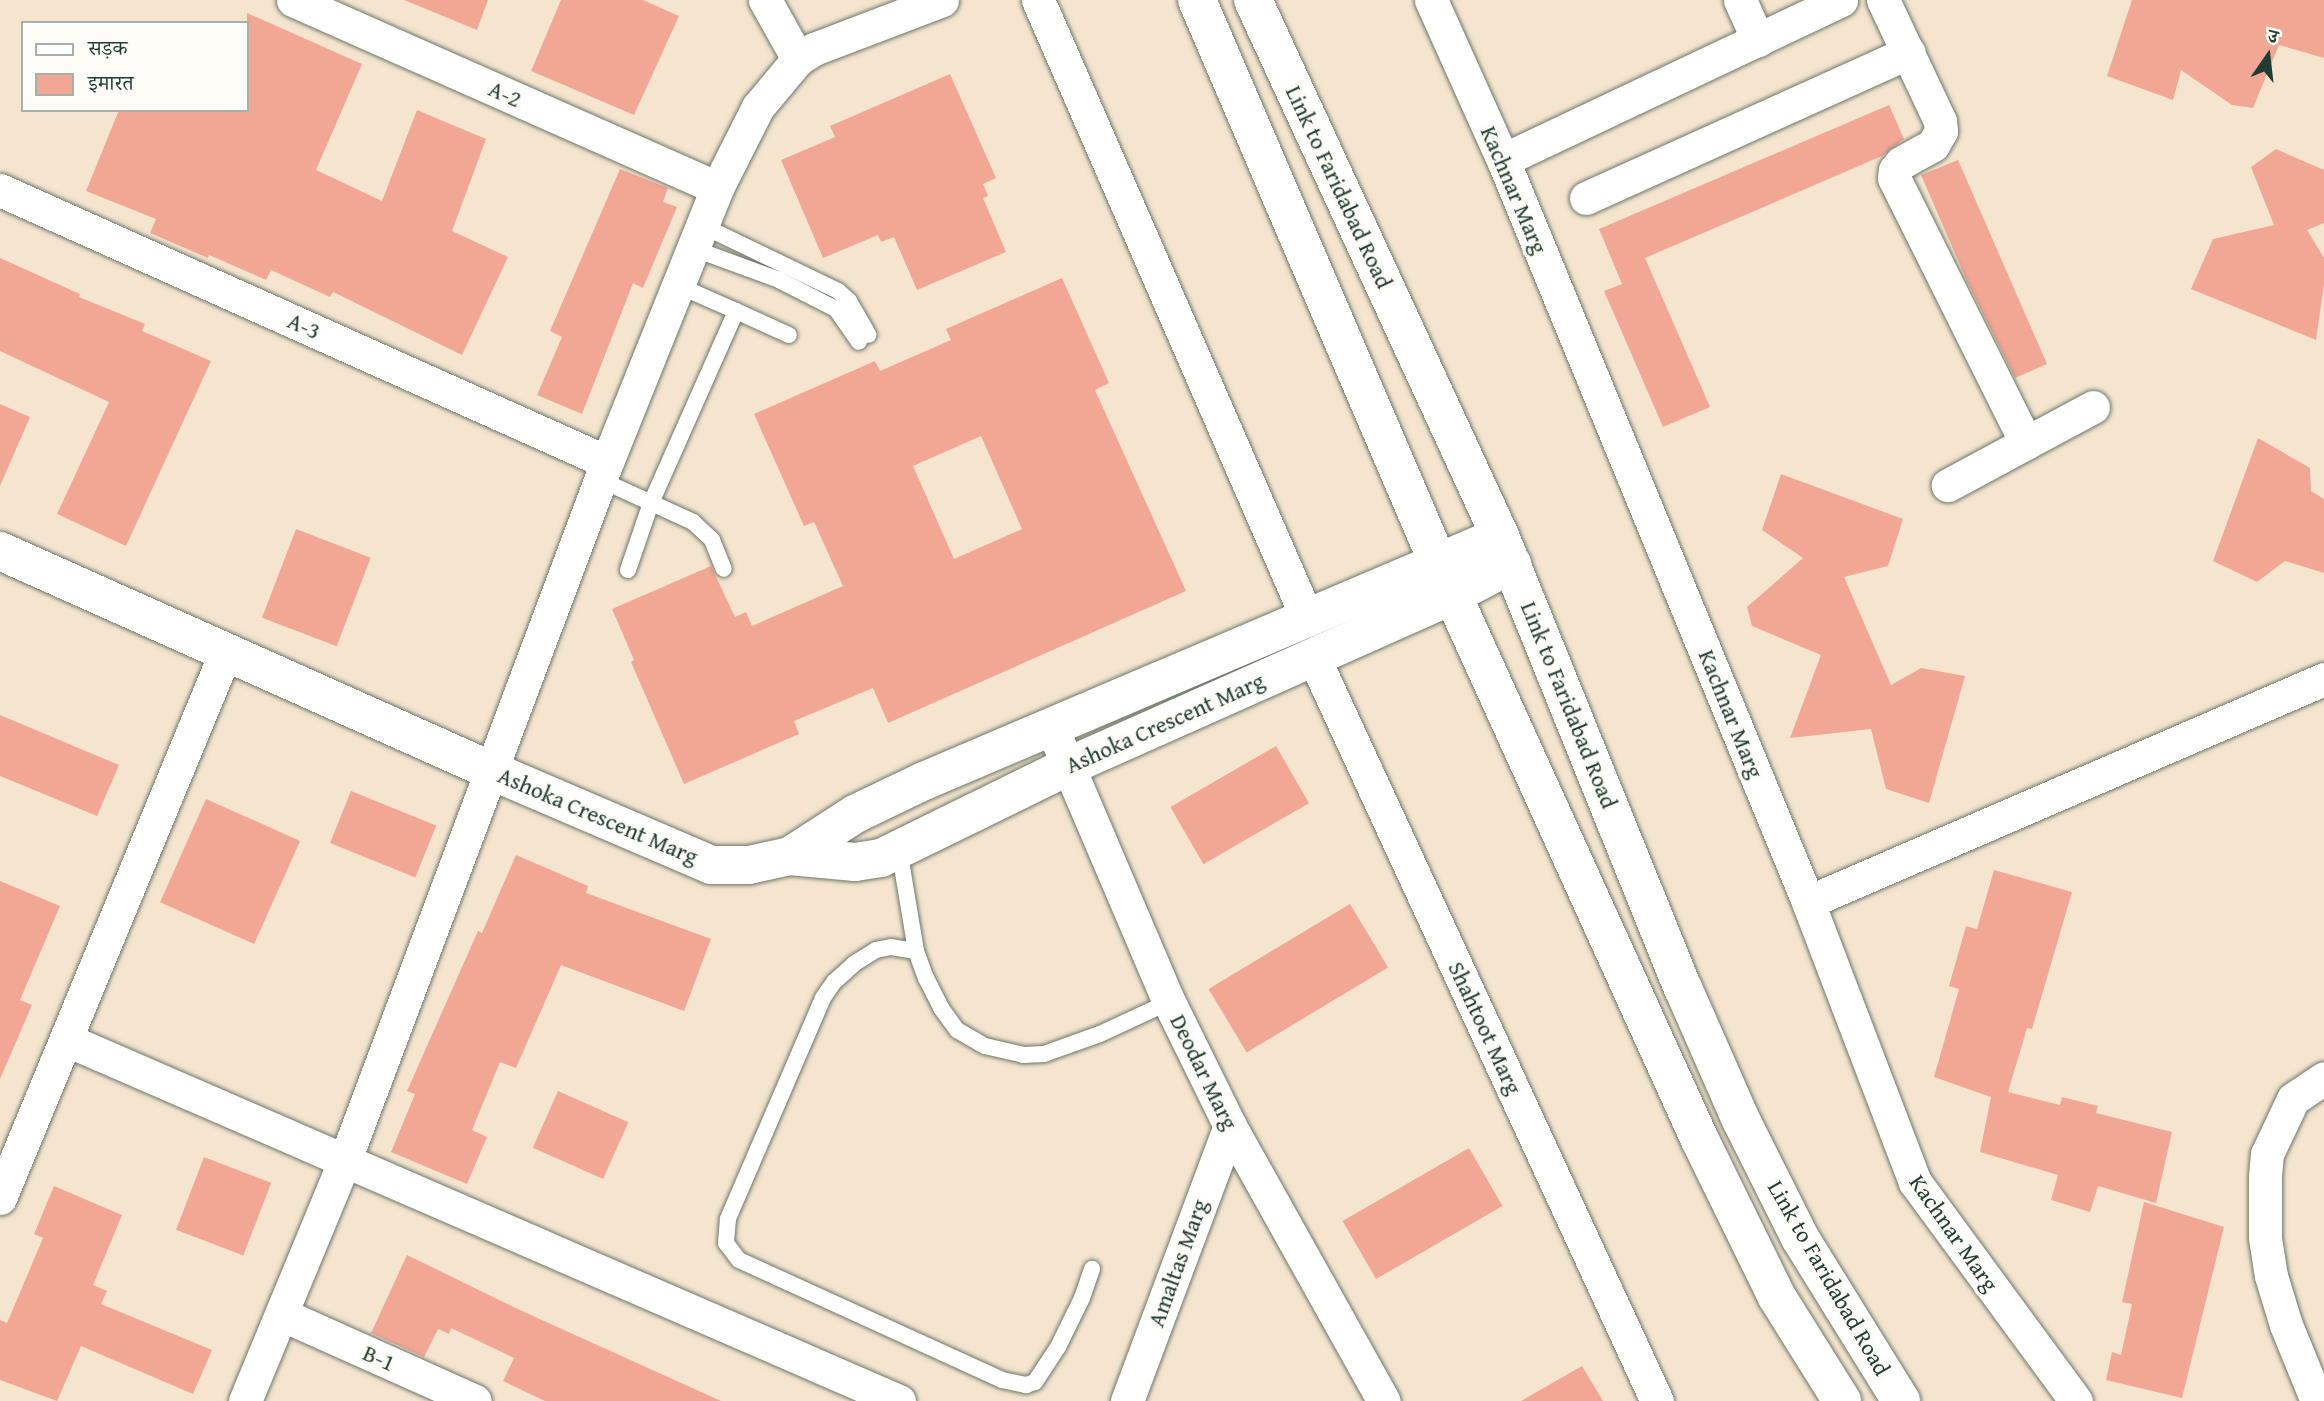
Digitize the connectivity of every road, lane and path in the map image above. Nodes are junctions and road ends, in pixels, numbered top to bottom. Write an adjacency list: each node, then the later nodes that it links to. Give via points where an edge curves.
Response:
1 (293, 0): 15 (street, A-2)
2 (765, 0): 13 (street)
3 (943, 0): 13 (street)
4 (1197, 0): 31 (main road, Link to Faridabad Road)
5 (1253, 0): 27 (main road, Link to Faridabad Road)
6 (1431, 0): 14 (street, Kachnar Marg)
7 (1740, 0): 11 (street)
8 (1842, 0): 11 (street)
9 (1884, 0): 12 (street)
10 (1038, 1): 32 (street, Shahtoot Marg)
11 (1758, 40): 14 (street)
12 (1909, 52): 17 (street); 23 (street, via 1941,131 1933,145 1901,163 1894,178)
13 (798, 59): 15 (street, via 758,107)
14 (1503, 160): 40 (street, Kachnar Marg)
15 (717, 188): 18 (street)
16 (0, 190): 24 (street, A-3)
17 (1586, 198)
18 (697, 237): 18 (lane, via 836,309 864,339 849,301 838,291); 19 (street)
19 (677, 285): 20 (lane); 24 (street)
20 (736, 311): 21 (lane); 26 (lane)
21 (789, 335)
22 (2093, 407): 23 (street)
23 (2026, 443): 25 (street)
24 (604, 471): 26 (lane); 37 (street)
25 (1948, 485)
26 (651, 503): 29 (lane, via 694,522 712,540); 30 (lane)
27 (1506, 550): 31 (main road, Ashoka Crescent Marg); 57 (main road, Link to Faridabad Road, via 1741,1120 1800,1238)
28 (0, 551): 33 (main road, Ashoka Crescent Marg)
29 (724, 569)
30 (628, 570)
31 (1446, 580): 32 (main road, Ashoka Crescent Marg); 56 (main road, Link to Faridabad Road, via 1700,1140 1777,1297)
32 (1310, 638): 35 (main road); 36 (main road, Ashoka Crescent Marg); 55 (street, Shahtoot Marg)
33 (226, 651): 37 (main road, Ashoka Crescent Marg); 43 (street)
34 (2324, 678): 40 (street)
35 (1052, 728): 36 (street, Deodar Marg); 39 (main road, via 869,807)
36 (1067, 767): 38 (main road, Ashoka Crescent Marg); 42 (street, Deodar Marg)
37 (492, 771): 39 (main road, Ashoka Crescent Marg, via 711,865 749,865); 46 (street)
38 (898, 849): 39 (main road, Ashoka Crescent Marg, via 867,862); 41 (lane)
39 (790, 856)
40 (1808, 902): 58 (street, Kachnar Marg, via 1915,1182)
41 (916, 951): 42 (lane, via 941,1008 957,1030 1003,1052 1044,1054); 48 (lane, via 876,950 834,982 823,998 728,1219 726,1243 739,1260 1002,1380 1026,1385 1035,1382 1058,1347)
42 (1169, 1002): 45 (street, Deodar Marg)
43 (67, 1040): 46 (street); 47 (street)
44 (2324, 1078): 59 (street, via 2293,1099 2267,1154 2264,1176 2271,1276)
45 (1230, 1126): 53 (street, Amaltas Marg); 54 (street, Deodar Marg)
46 (345, 1160): 49 (street); 52 (street)
47 (0, 1198)
48 (1092, 1269)
49 (282, 1315): 50 (street); 51 (street, B-1)
50 (245, 1401)
51 (475, 1401)
52 (899, 1401)
53 (1127, 1401)
54 (1384, 1401)
55 (1657, 1401)
56 (1842, 1401)
57 (1901, 1401)
58 (2076, 1401)
59 (2317, 1401)

